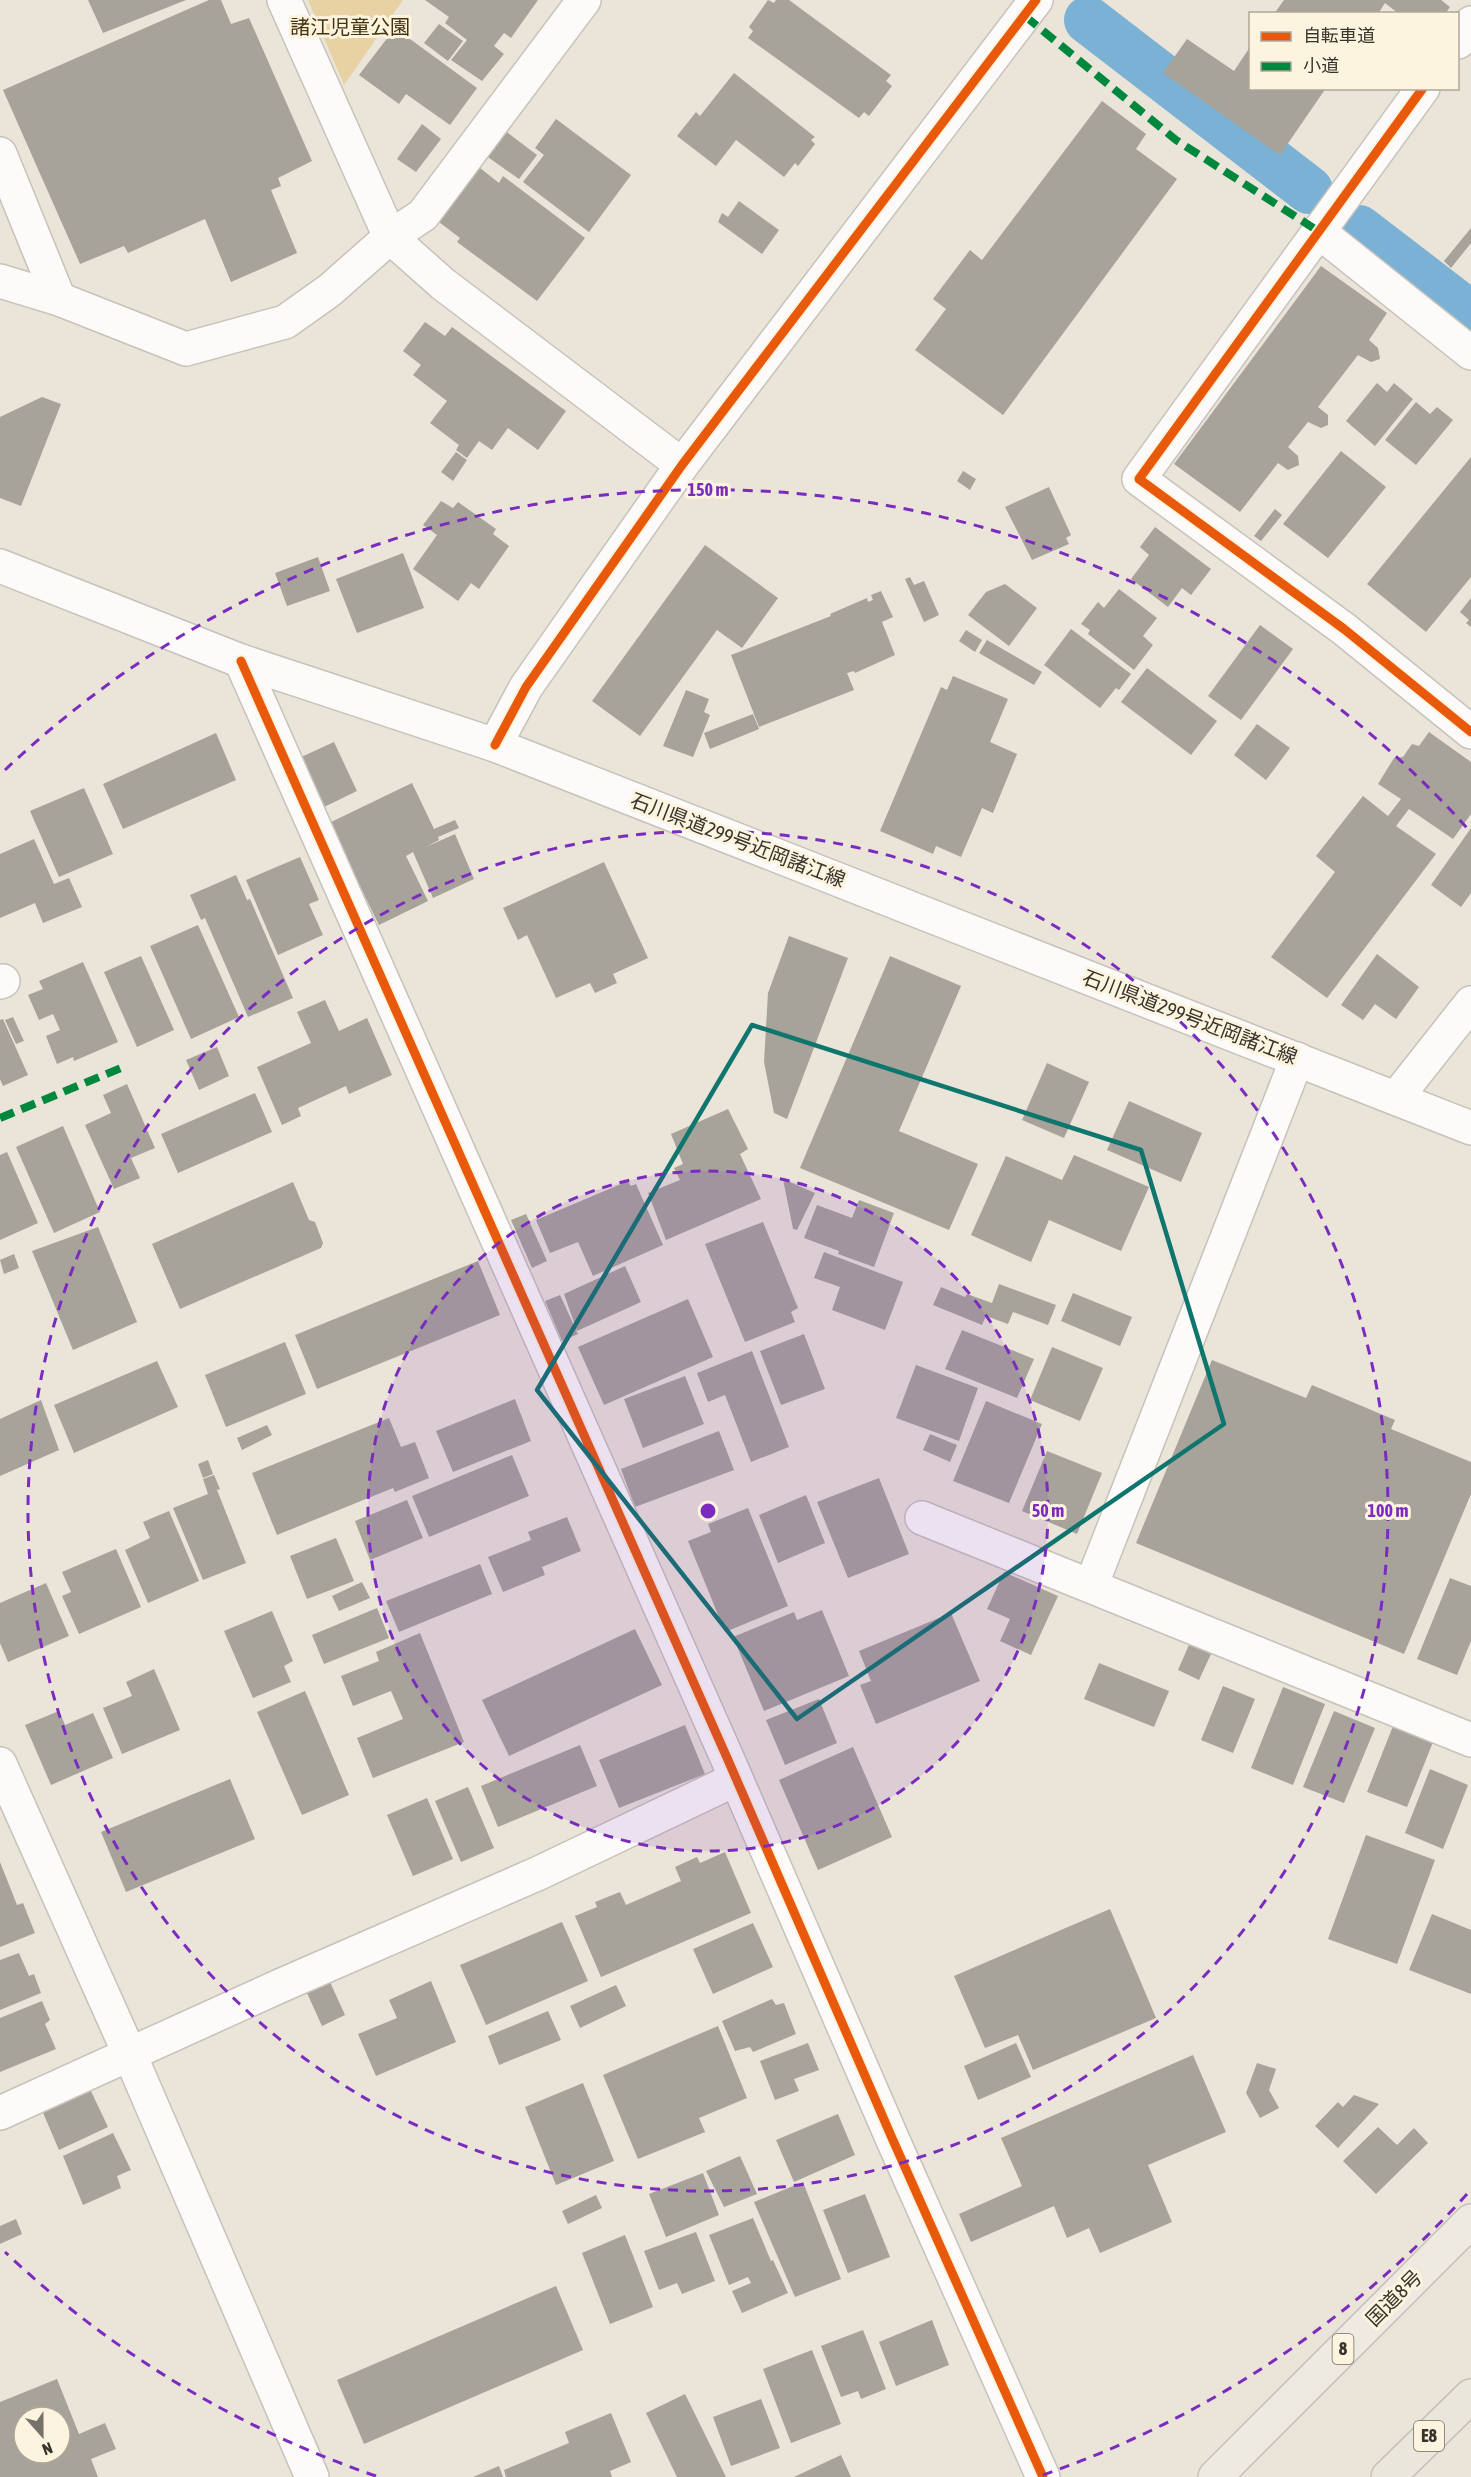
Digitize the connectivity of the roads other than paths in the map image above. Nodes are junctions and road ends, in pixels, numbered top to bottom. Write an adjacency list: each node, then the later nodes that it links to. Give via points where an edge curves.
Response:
1 (284, 0): 9 (street)
2 (584, 0): 9 (street, via 423,215)
3 (1036, 0): 13 (street)
4 (1471, 23): 5 (street)
5 (1459, 41)
6 (1422, 90): 8 (street)
7 (0, 154): 11 (street)
8 (1318, 231): 12 (street); 16 (street, via 1139,479 1344,629)
9 (390, 237): 11 (street, via 330,290 285,322 186,349); 13 (street, via 443,284)
10 (0, 281): 11 (street)
11 (59, 299)
12 (1471, 353)
13 (682, 465): 17 (street, via 526,687)
14 (0, 566): 15 (street, 石川県道299号近岡諸江線)
15 (241, 661): 17 (street, 石川県道299号近岡諸江線); 26 (street)
16 (1471, 732)
17 (495, 745): 19 (street, 石川県道299号近岡諸江線)
18 (1471, 1003): 20 (street)
19 (1297, 1059): 20 (street, 石川県道299号近岡諸江線); 23 (street)
20 (1396, 1098): 21 (street, 石川県道299号近岡諸江線)
21 (1471, 1128)
22 (922, 1518): 23 (street)
23 (1091, 1586): 24 (street)
24 (1471, 1740)
25 (0, 1764): 27 (street)
26 (736, 1779): 27 (street, via 539,1873); 32 (street)
27 (130, 2055): 28 (street); 31 (street)
28 (0, 2113)
29 (1471, 2221): 33 (highway, 国道8号 / 8)
30 (1471, 2396): 34 (highway, E8)
31 (312, 2477)
32 (1043, 2477)
33 (1215, 2477)
34 (1388, 2477)

